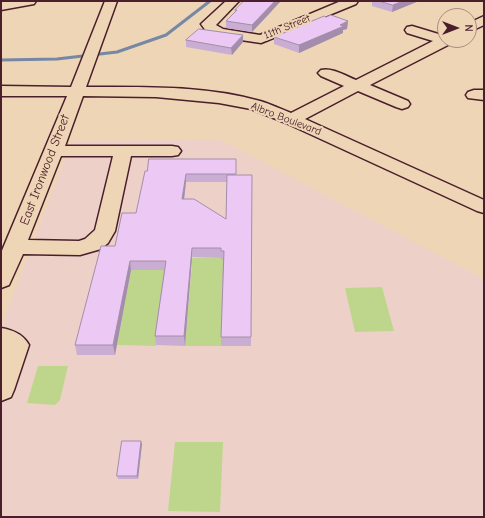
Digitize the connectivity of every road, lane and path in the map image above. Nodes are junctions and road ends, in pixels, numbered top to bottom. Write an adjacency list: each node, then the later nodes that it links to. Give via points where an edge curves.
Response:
1 (30, 1): 5 (street)
2 (111, 1): 12 (street, East Ironwood Street)
3 (233, 1): 4 (street, 11th Street, via 208,24 219,33 261,39)
4 (352, 1)
5 (1, 6)
6 (412, 30): 7 (street)
7 (437, 38)
8 (437, 44): 10 (street)
9 (326, 73): 10 (street)
10 (358, 86): 13 (street); 14 (street)
11 (1, 91): 12 (street, Albro Boulevard)
12 (76, 91): 14 (street, Albro Boulevard, via 156,92 219,98 255,105); 15 (street, East Ironwood Street)
13 (402, 104)
14 (292, 119): 18 (street, Albro Boulevard)
15 (54, 151): 16 (street); 19 (street, East Ironwood Street)
16 (123, 151): 17 (street); 19 (street, via 105,231 100,238 93,244 80,248)
17 (172, 151)
18 (484, 207)
19 (15, 247): 20 (street, East Ironwood Street)
20 (1, 280)
21 (1, 337): 22 (street, via 16,345)
22 (1, 390)

